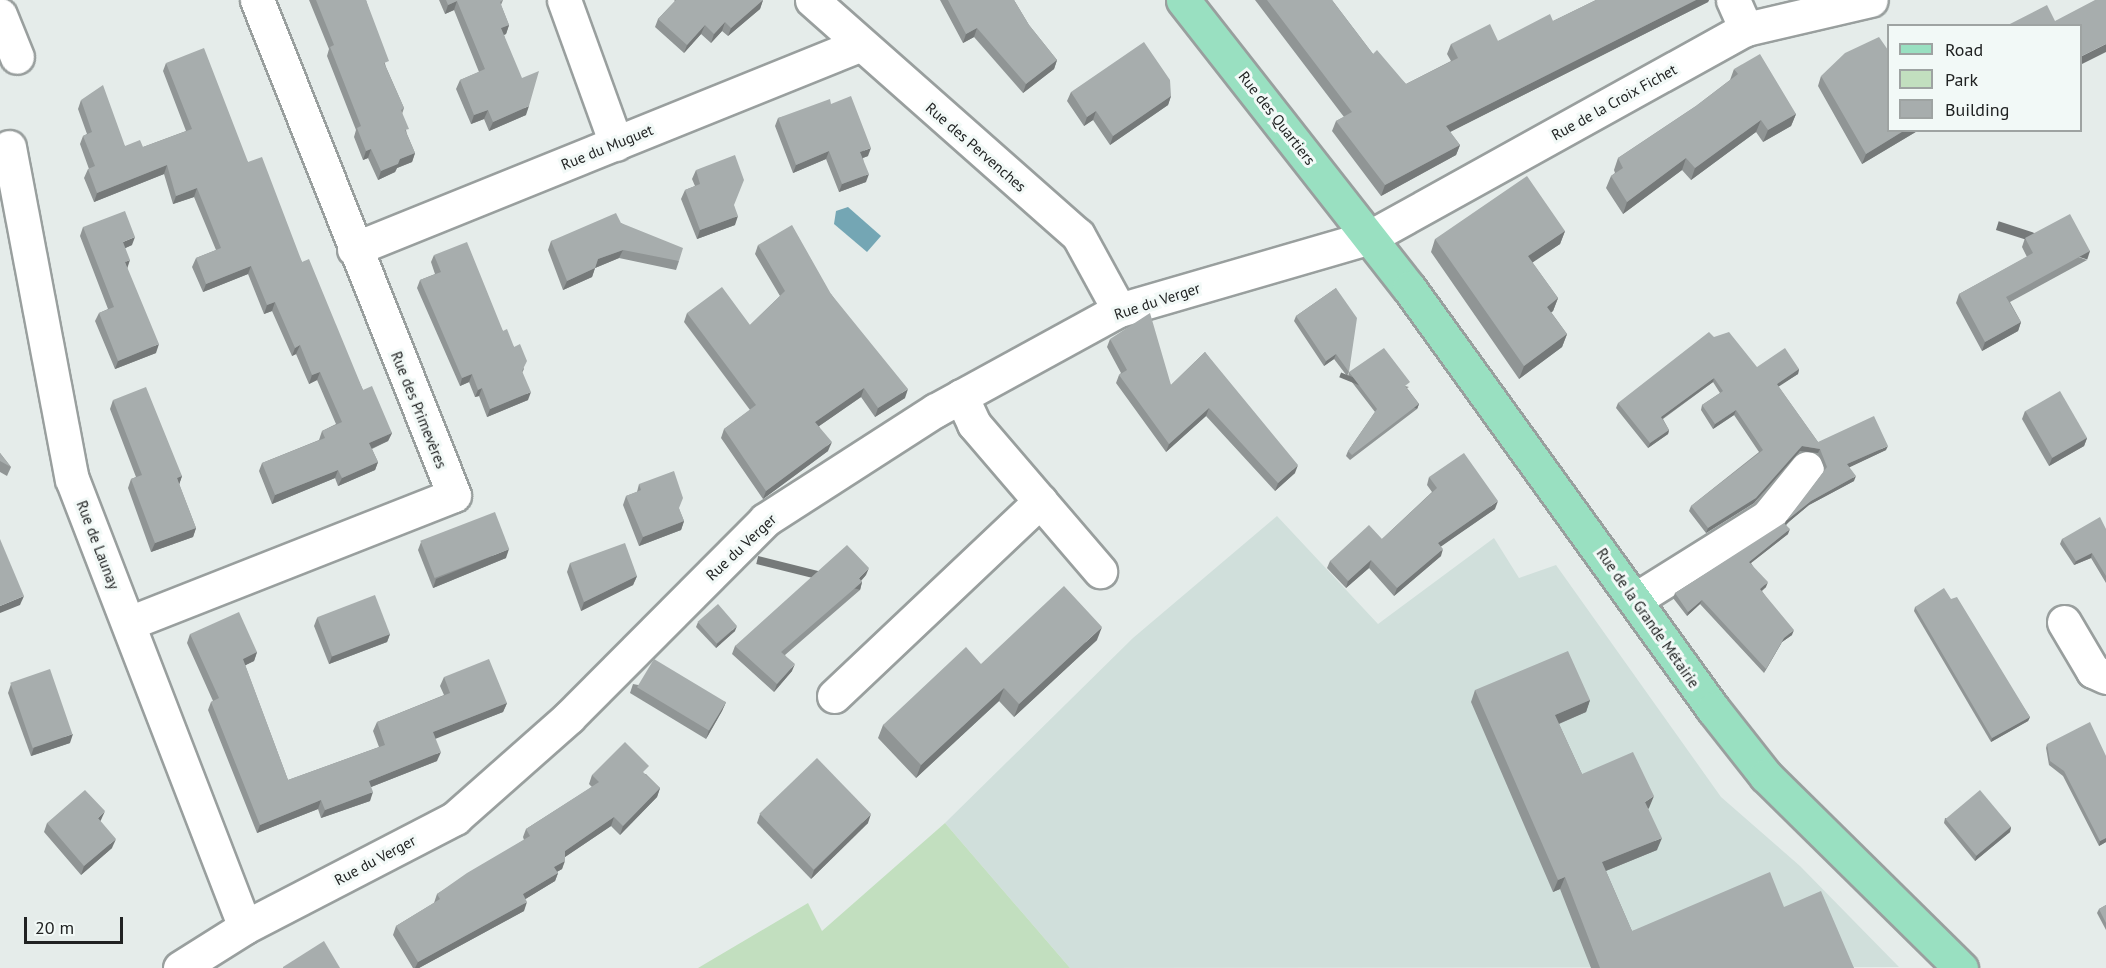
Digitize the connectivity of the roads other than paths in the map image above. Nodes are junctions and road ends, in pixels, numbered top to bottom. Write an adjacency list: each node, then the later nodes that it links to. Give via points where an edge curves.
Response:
1 (257, 0): 13 (street, Rue des Primevères)
2 (564, 0): 10 (street)
3 (812, 0): 8 (street, Rue des Pervenches)
4 (1182, 0): 12 (main road, Rue des Quartiers)
5 (1871, 0): 6 (street, Rue de la Croix Fichet)
6 (1739, 14): 12 (street, Rue de la Croix Fichet)
7 (0, 15): 9 (street)
8 (859, 45): 10 (street, Rue du Muguet); 14 (street, Rue des Pervenches, via 1078,235)
9 (17, 57)
10 (616, 144): 13 (street, Rue du Muguet)
11 (9, 147): 21 (street, Rue de Launay, via 72,479)
12 (1370, 237): 14 (street, Rue du Verger); 19 (main road, Rue de la Grande Métairie)
13 (354, 249): 21 (street, Rue des Primevères, via 453,495)
14 (1119, 310): 15 (street, Rue du Verger)
15 (961, 396): 17 (street, via 974,424); 24 (street, Rue du Verger, via 765,520 569,717 455,818)
16 (1807, 468): 19 (street, via 1767,517)
17 (1040, 501): 18 (street); 23 (street)
18 (1100, 571)
19 (1636, 599): 26 (main road, Rue de la Grande Métairie, via 1713,709 1766,776)
20 (2064, 622): 22 (street, via 2093,671)
21 (129, 623): 24 (street, Rue de Launay)
22 (2106, 677)
23 (834, 696)
24 (245, 927): 25 (street, Rue du Verger)
25 (180, 968)
26 (1961, 968)

